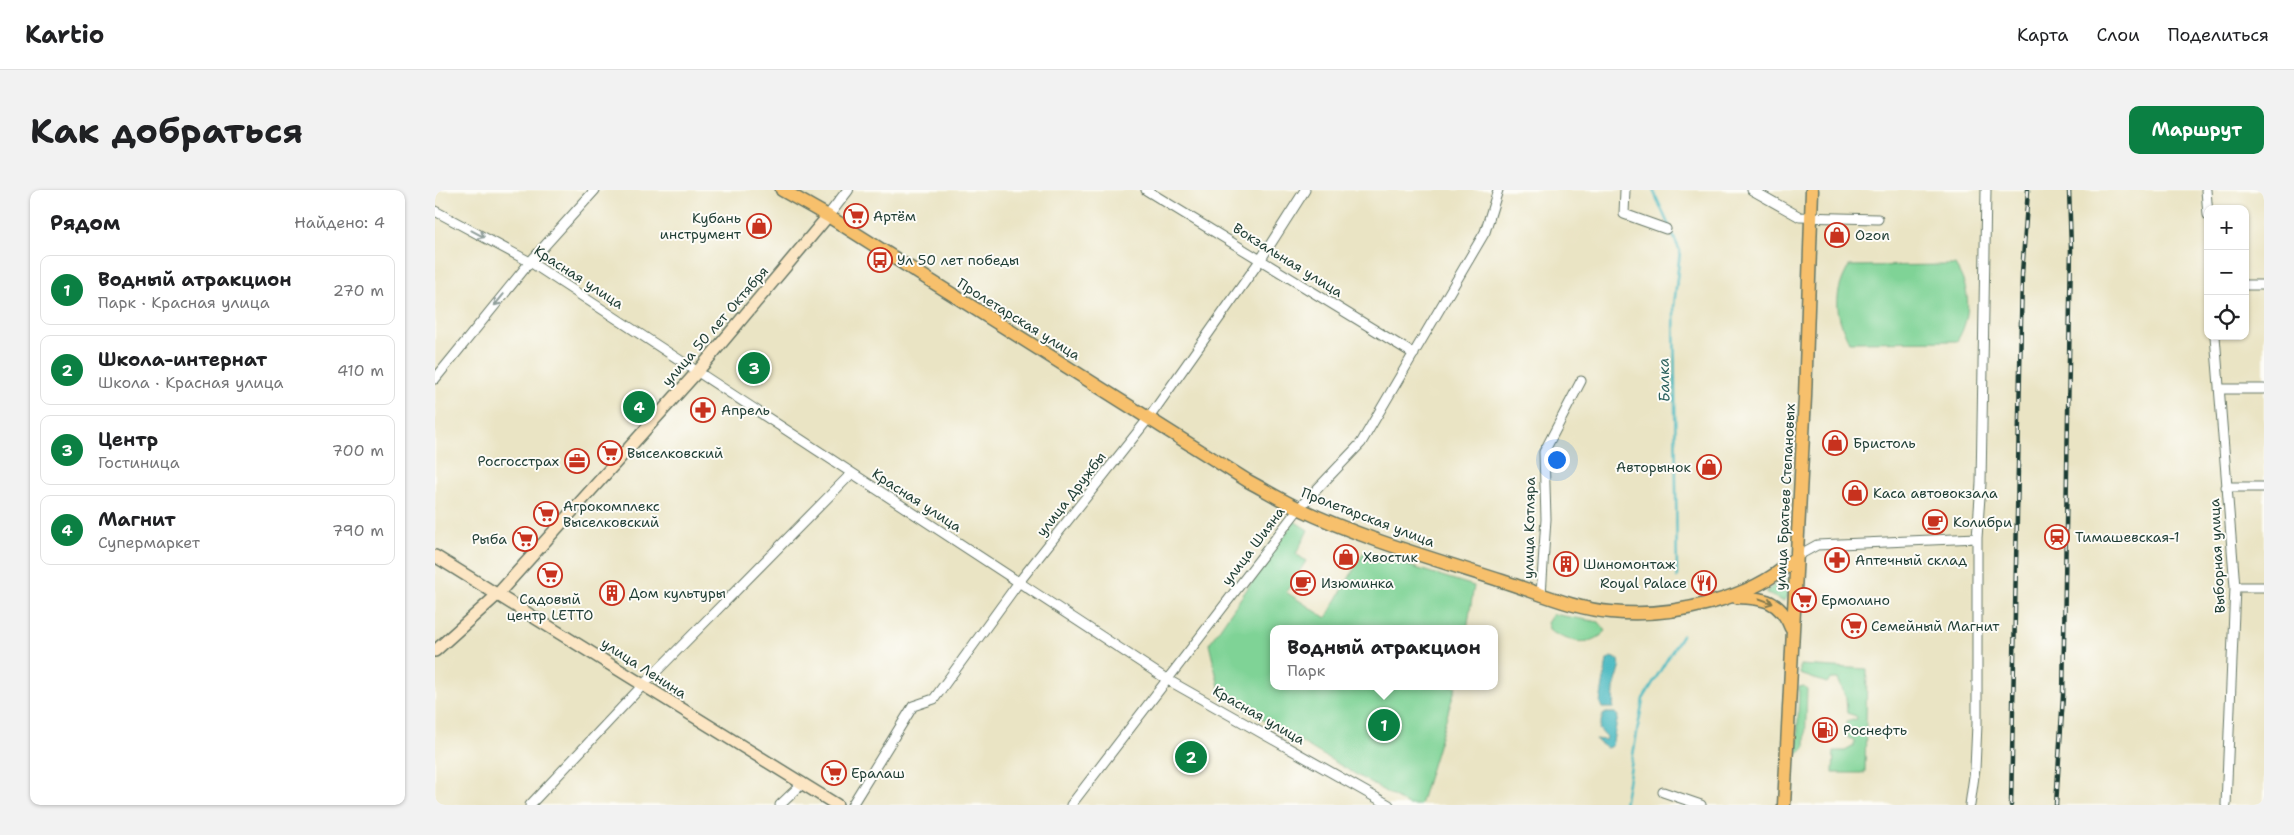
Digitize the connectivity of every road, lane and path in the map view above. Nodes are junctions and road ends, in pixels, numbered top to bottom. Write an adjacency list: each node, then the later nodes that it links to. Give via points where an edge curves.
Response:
1 (595, 190): 19 (street)
2 (782, 190): 14 (main road, Пролетарская улица)
3 (849, 190): 14 (street, улица 50 лет Октября)
4 (1146, 190): 18 (street, Вокзальная улица)
5 (1305, 190): 18 (street, улица Дружбы)
6 (1498, 190): 23 (street, улица Шияна, via 1485,232)
7 (1625, 190): 17 (street, via 1624,214)
8 (1752, 190): 15 (street, via 1800,217)
9 (1812, 190): 15 (main road, улица Братьев Степановых)
10 (1986, 190): 34 (street, via 1981,483)
11 (2206, 190): 12 (street)
12 (2207, 205)
13 (435, 210): 19 (street, Красная улица, one-way to 19)
14 (828, 216): 24 (main road, улица 50 лет Октября); 29 (main road, Пролетарская улица)
15 (1812, 218): 16 (street); 36 (main road, улица Братьев Степановых)
16 (1878, 219)
17 (1666, 229)
18 (1261, 259): 23 (street, Вокзальная улица); 29 (street, улица Дружбы)
19 (530, 262): 24 (street, Красная улица); 25 (street, one-way to 25)
20 (2249, 285): 21 (street)
21 (2264, 285)
22 (2215, 340): 27 (street, Выборная улица)
23 (1414, 354): 33 (street, улица Шияна, via 1361,443)
24 (698, 371): 30 (street, Красная улица); 41 (main road, улица 50 лет Октября)
25 (435, 379)
26 (1581, 381): 40 (street, улица Котляра, via 1544,452 1546,519)
27 (2219, 389): 28 (street); 32 (street, Выборная улица)
28 (2264, 389)
29 (1148, 419): 33 (main road, Пролетарская улица, via 1248,481); 37 (street, улица Дружбы)
30 (851, 474): 37 (street, Красная улица); 46 (street)
31 (2264, 487): 32 (street)
32 (2226, 488): 38 (street, Выборная улица)
33 (1299, 508): 40 (main road, Пролетарская улица, via 1366,536); 45 (street, улица Шияна)
34 (1977, 538): 36 (street, Пролетарская улица, via 1817,545); 57 (street, via 1977,724)
35 (435, 556): 41 (main road, улица Ленина)
36 (1797, 556): 42 (main road, Пролетарская улица, via 1776,575); 43 (main road, улица Братьев Степановых)
37 (1019, 582): 45 (street, Красная улица); 52 (street, улица Дружбы, via 934,700 913,706)
38 (2235, 587): 39 (street); 58 (street, Выборная улица)
39 (2264, 587)
40 (1541, 595): 42 (main road, Пролетарская улица, via 1590,609 1627,614 1662,613)
41 (497, 596): 44 (main road, улица 50 лет Октября); 46 (main road, улица Ленина)
42 (1726, 597): 43 (main road, one-way to 43, via 1772,602 1786,616)
43 (1792, 630): 56 (main road, улица Братьев Степановых)
44 (435, 651)
45 (1168, 680): 53 (street, улица Шияна); 54 (street, Красная улица)
46 (642, 686): 47 (main road, улица Ленина); 49 (street)
47 (803, 783): 50 (street); 51 (main road, улица Ленина)
48 (1663, 792): 55 (street)
49 (530, 805)
50 (779, 805)
51 (837, 805)
52 (852, 805)
53 (1071, 805)
54 (1389, 805)
55 (1701, 805)
56 (1784, 805)
57 (1970, 805)
58 (2226, 805)

